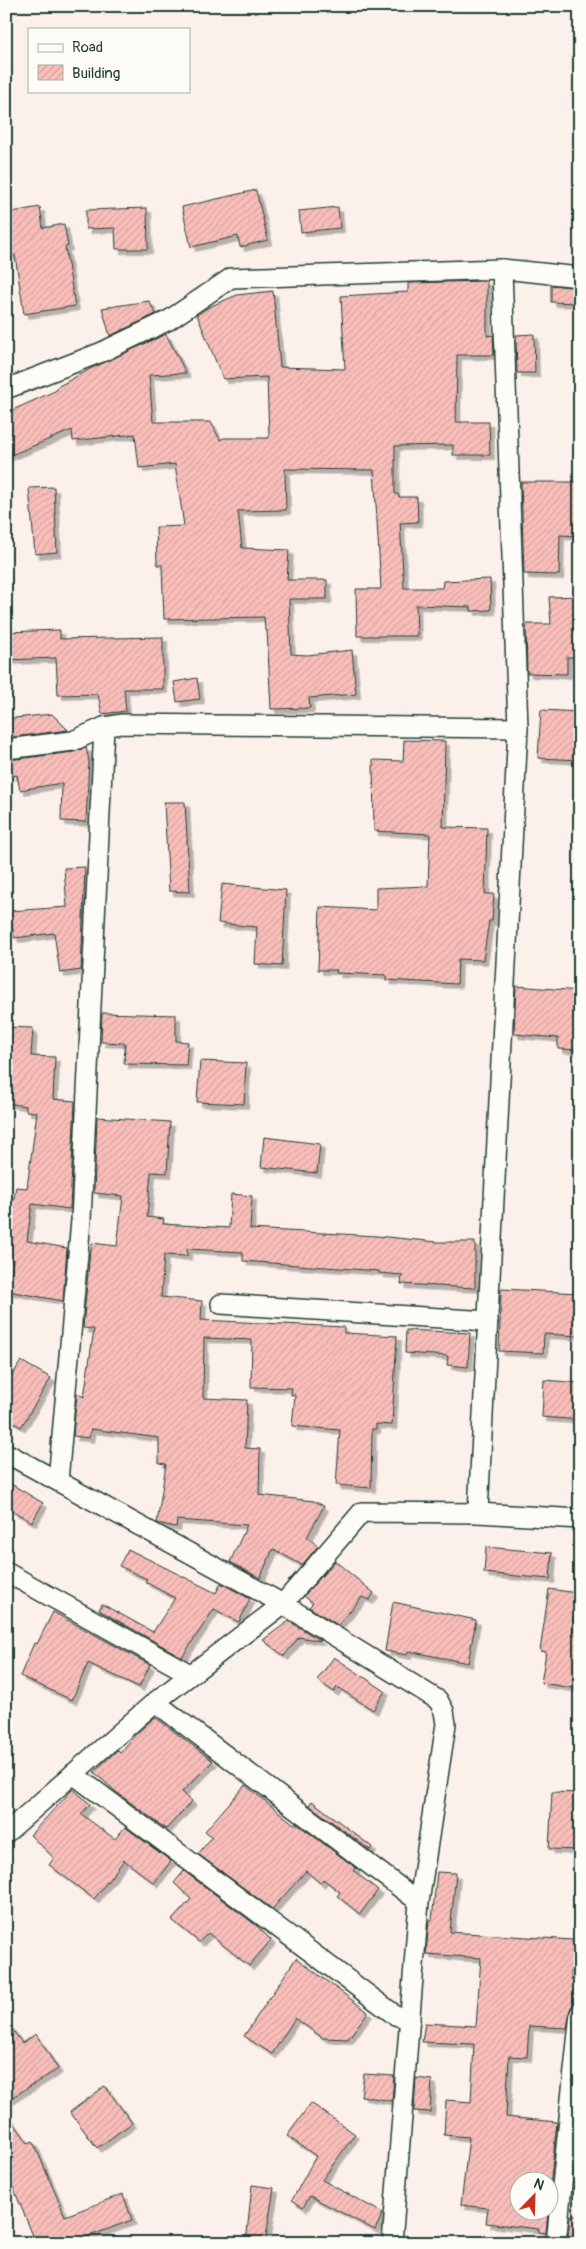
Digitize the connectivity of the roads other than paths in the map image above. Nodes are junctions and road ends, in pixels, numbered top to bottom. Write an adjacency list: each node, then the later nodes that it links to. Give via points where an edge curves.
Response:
1 (502, 269): 2 (street); 3 (street, via 231,278 169,320 102,352); 5 (street)
2 (580, 277)
3 (6, 389)
4 (104, 727): 5 (street, via 120,724); 6 (street, via 73,741); 10 (street, via 81,1220)
5 (518, 728): 8 (street)
6 (6, 749)
7 (221, 1304): 8 (street)
8 (488, 1321): 11 (street)
9 (6, 1453): 10 (street)
10 (58, 1481): 14 (street)
11 (478, 1513): 12 (street); 14 (street, via 362,1512)
12 (580, 1519)
13 (6, 1572): 15 (street)
14 (282, 1604): 15 (street); 19 (street, via 438,1700 444,1711 446,1724)
15 (190, 1674): 16 (street)
16 (155, 1702): 17 (street); 19 (street)
17 (73, 1774): 18 (street); 21 (street, via 395,2015)
18 (6, 1833)
19 (419, 1902): 21 (street)
20 (580, 2012): 23 (street)
21 (410, 2019): 22 (street)
22 (392, 2243)
23 (556, 2243)

